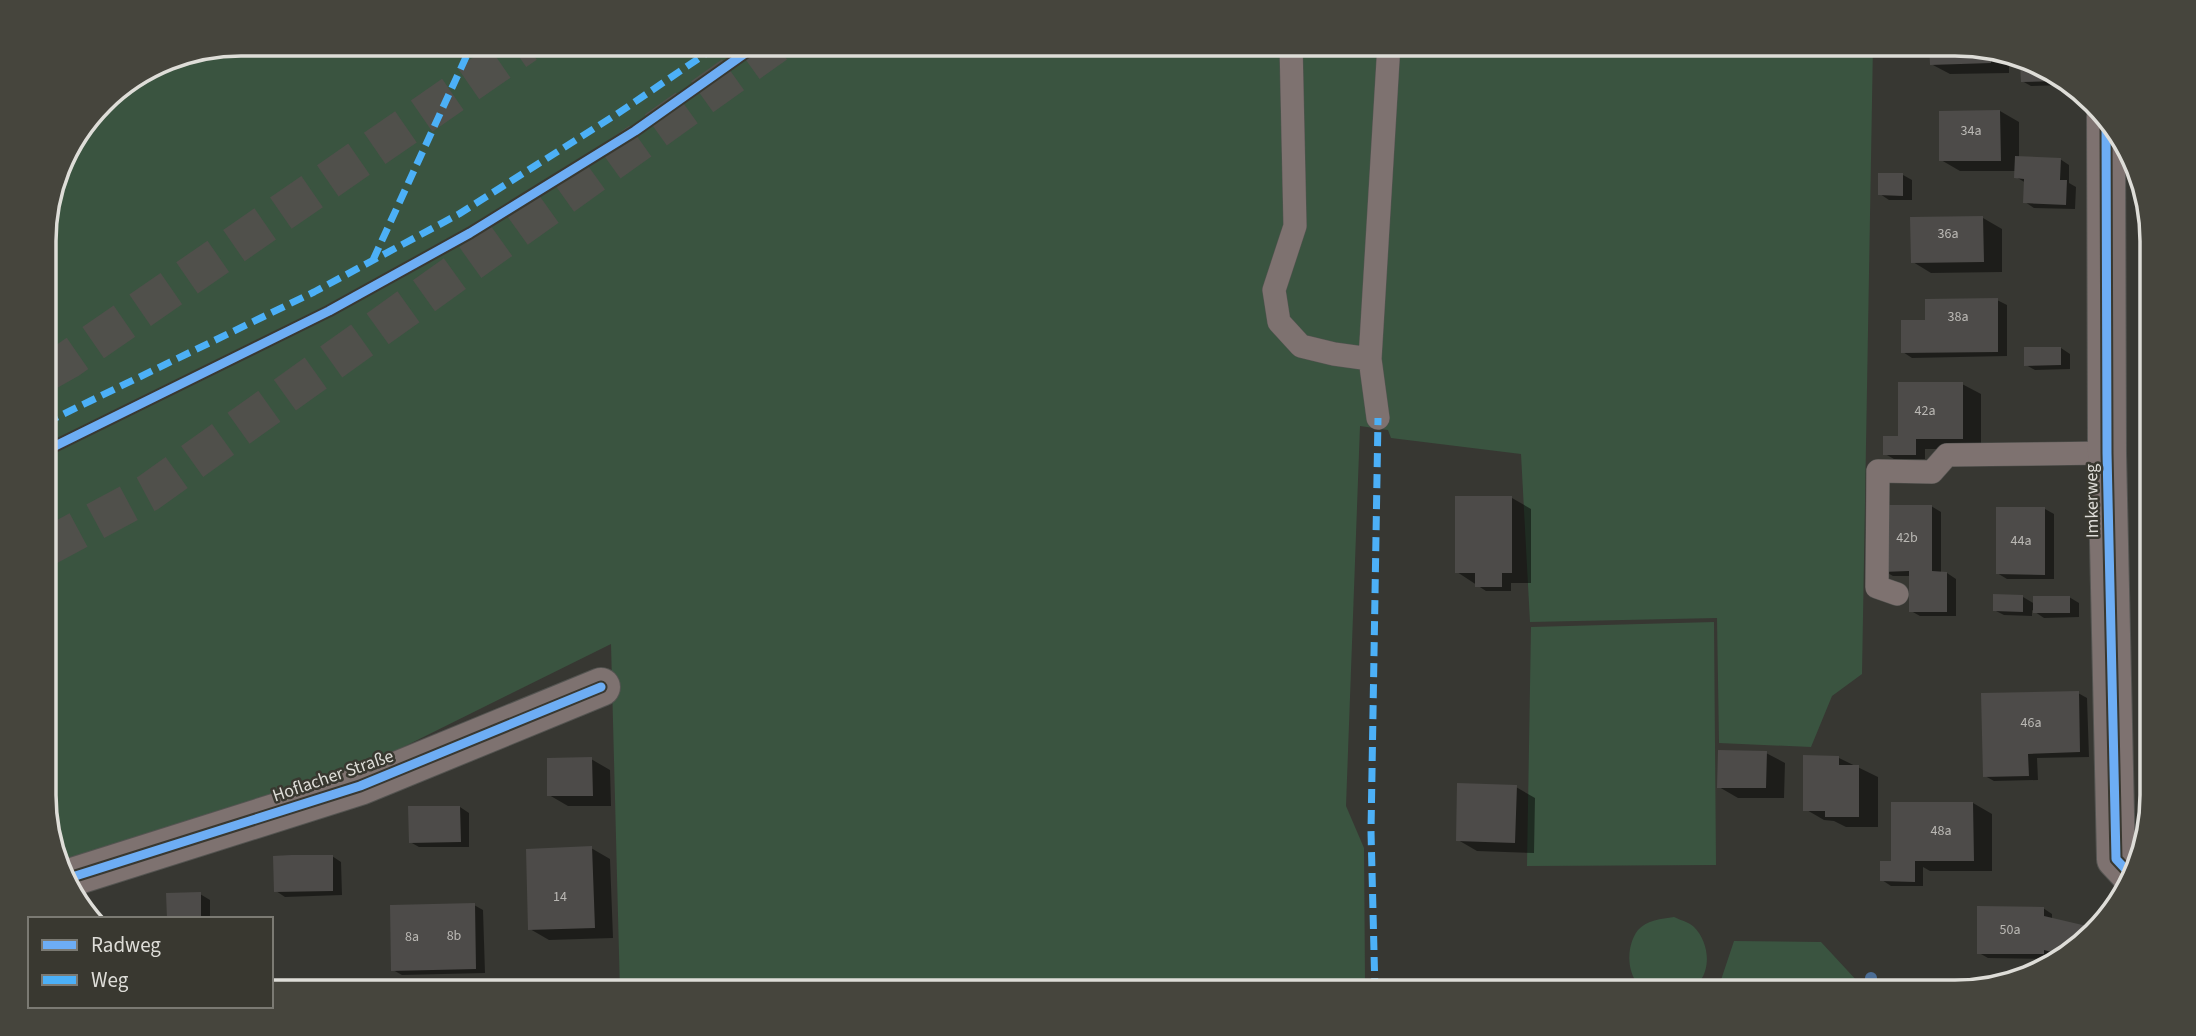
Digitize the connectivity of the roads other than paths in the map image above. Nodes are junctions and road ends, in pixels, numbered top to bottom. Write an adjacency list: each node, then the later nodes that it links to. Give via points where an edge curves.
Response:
1 (1291, 56): 4 (lane, via 1295,226 1274,290 1279,321 1301,346)
2 (1388, 56): 4 (lane)
3 (2106, 134): 6 (street, Imkerweg)
4 (1370, 359): 5 (lane)
5 (1378, 418)
6 (2107, 453): 7 (lane, via 1947,455 1932,472 1878,471 1877,587); 9 (street, Imkerweg, via 2116,859)
7 (1897, 594)
8 (601, 687): 10 (street, Hoflacher Straße, via 360,786)
9 (2125, 869)
10 (75, 876)

